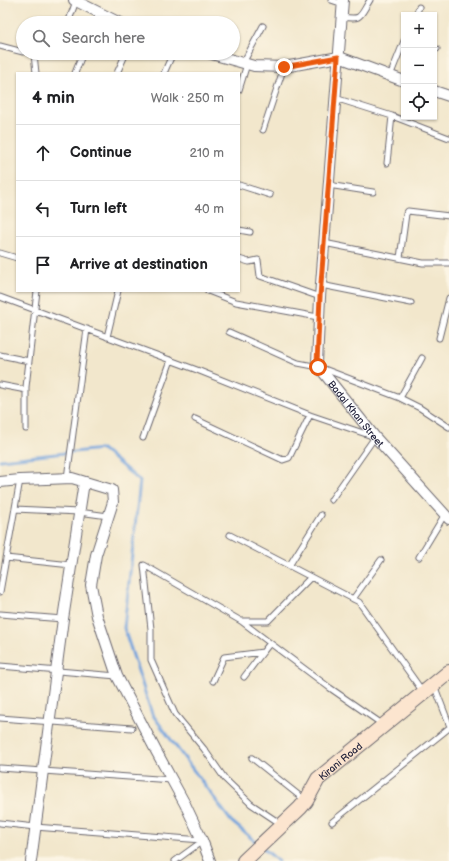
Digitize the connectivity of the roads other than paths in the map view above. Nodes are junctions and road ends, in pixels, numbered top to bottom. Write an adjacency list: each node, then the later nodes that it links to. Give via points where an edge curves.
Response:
1 (330, 0): 4 (lane)
2 (370, 0): 11 (lane, via 359,17)
3 (75, 1): 7 (street); 8 (lane)
4 (343, 2): 11 (street)
5 (419, 7): 6 (lane)
6 (417, 12)
7 (99, 13): 9 (lane); 10 (street)
8 (70, 16)
9 (98, 16)
10 (105, 16)
11 (342, 17): 16 (street)
12 (263, 26): 22 (lane)
13 (0, 46): 15 (lane)
14 (401, 48): 28 (lane)
15 (16, 50)
16 (338, 57): 23 (street); 28 (street); 33 (street)
17 (35, 60): 24 (lane)
18 (80, 60): 25 (lane)
19 (123, 60): 26 (lane)
20 (170, 60): 27 (lane)
21 (233, 60): 22 (street)
22 (245, 64): 23 (street); 30 (lane)
23 (284, 67): 35 (lane)
24 (36, 72)
25 (74, 72)
26 (117, 72)
27 (164, 72)
28 (390, 76): 29 (street)
29 (401, 80)
30 (240, 86)
31 (437, 92): 32 (street)
32 (449, 96)
33 (336, 98): 34 (lane); 38 (street)
34 (392, 116): 36 (lane); 37 (lane)
35 (263, 130)
36 (449, 138)
37 (387, 163)
38 (328, 185): 40 (lane); 45 (street)
39 (240, 186): 41 (lane)
40 (373, 192)
41 (270, 195)
42 (449, 216): 48 (lane, via 408,212)
43 (240, 230): 44 (lane)
44 (250, 232)
45 (324, 243): 48 (lane); 51 (street)
46 (0, 253): 47 (lane)
47 (16, 258)
48 (400, 258): 50 (lane, via 423,263)
49 (240, 259): 56 (lane, via 248,262 258,260 260,276)
50 (449, 263)
51 (321, 285): 56 (street); 58 (lane)
52 (37, 292): 60 (lane)
53 (118, 292): 64 (lane)
54 (211, 292): 61 (lane, via 236,302)
55 (0, 297): 60 (lane)
56 (320, 297): 61 (street)
57 (449, 298): 59 (lane)
58 (411, 303)
59 (448, 305): 65 (lane)
60 (34, 309): 62 (lane); 69 (lane)
61 (318, 317): 70 (street)
62 (87, 329): 64 (lane); 80 (lane)
63 (229, 332): 70 (lane, via 298,363)
64 (107, 337): 68 (lane)
65 (439, 338)
66 (0, 355): 69 (lane)
67 (422, 358): 73 (lane)
68 (171, 360): 74 (lane); 79 (lane)
69 (29, 361): 72 (lane)
70 (318, 367): 73 (lane); 78 (street, Badal Khan Street)
71 (0, 385): 72 (lane)
72 (26, 390): 77 (lane)
73 (400, 398): 76 (lane)
74 (310, 415): 75 (lane, via 289,458 283,460); 78 (lane)
75 (195, 420)
76 (449, 426)
77 (26, 429)
78 (375, 437): 84 (lane); 89 (street, Badal Khan Street)
79 (143, 438)
80 (67, 474): 81 (street); 83 (street)
81 (20, 480): 82 (street); 85 (lane)
82 (0, 482)
83 (84, 482): 86 (street); 88 (street, via 112,490 113,502)
84 (331, 500)
85 (15, 509): 86 (lane); 92 (lane)
86 (80, 512): 88 (lane); 94 (street)
87 (321, 515): 95 (lane)
88 (108, 516): 107 (street, via 96,555 91,585)
89 (447, 517): 91 (lane)
90 (230, 535): 95 (lane)
91 (419, 557)
92 (6, 558): 94 (lane); 97 (lane)
93 (381, 560): 98 (lane)
94 (71, 565): 100 (street)
95 (289, 566): 96 (lane)
96 (311, 577): 98 (lane); 101 (lane, via 268,621)
97 (0, 592)
98 (353, 599): 110 (lane, via 359,602)
99 (0, 614): 100 (lane)
100 (63, 619): 105 (street)
101 (241, 621): 102 (lane); 122 (lane, via 144,565 151,629 151,660 176,714 225,779 251,804)
102 (270, 644): 103 (lane); 114 (lane)
103 (263, 652): 108 (lane); 109 (lane, via 224,657)
104 (0, 666): 105 (lane)
105 (56, 672): 107 (lane); 112 (street)
106 (449, 672): 110 (main road, Kirani Road)
107 (117, 676): 120 (street)
108 (244, 677)
109 (214, 681)
110 (429, 688): 113 (lane); 114 (main road, Kirani Road)
111 (0, 718): 112 (lane)
112 (50, 722): 115 (lane); 119 (street)
113 (449, 724)
114 (384, 725): 121 (main road, Kirani Road, via 318,779)
115 (132, 728)
116 (449, 728): 123 (lane)
117 (252, 758): 121 (lane)
118 (0, 768): 119 (lane)
119 (42, 772): 120 (lane); 125 (street)
120 (172, 780): 126 (street, via 185,804)
121 (303, 805): 130 (main road, Kirani Road)
122 (274, 820)
123 (332, 822)
124 (0, 823): 125 (lane)
125 (35, 827): 126 (lane); 127 (street)
126 (199, 843): 128 (lane); 129 (street)
127 (31, 861)
128 (175, 861)
129 (210, 861)
130 (244, 861)

